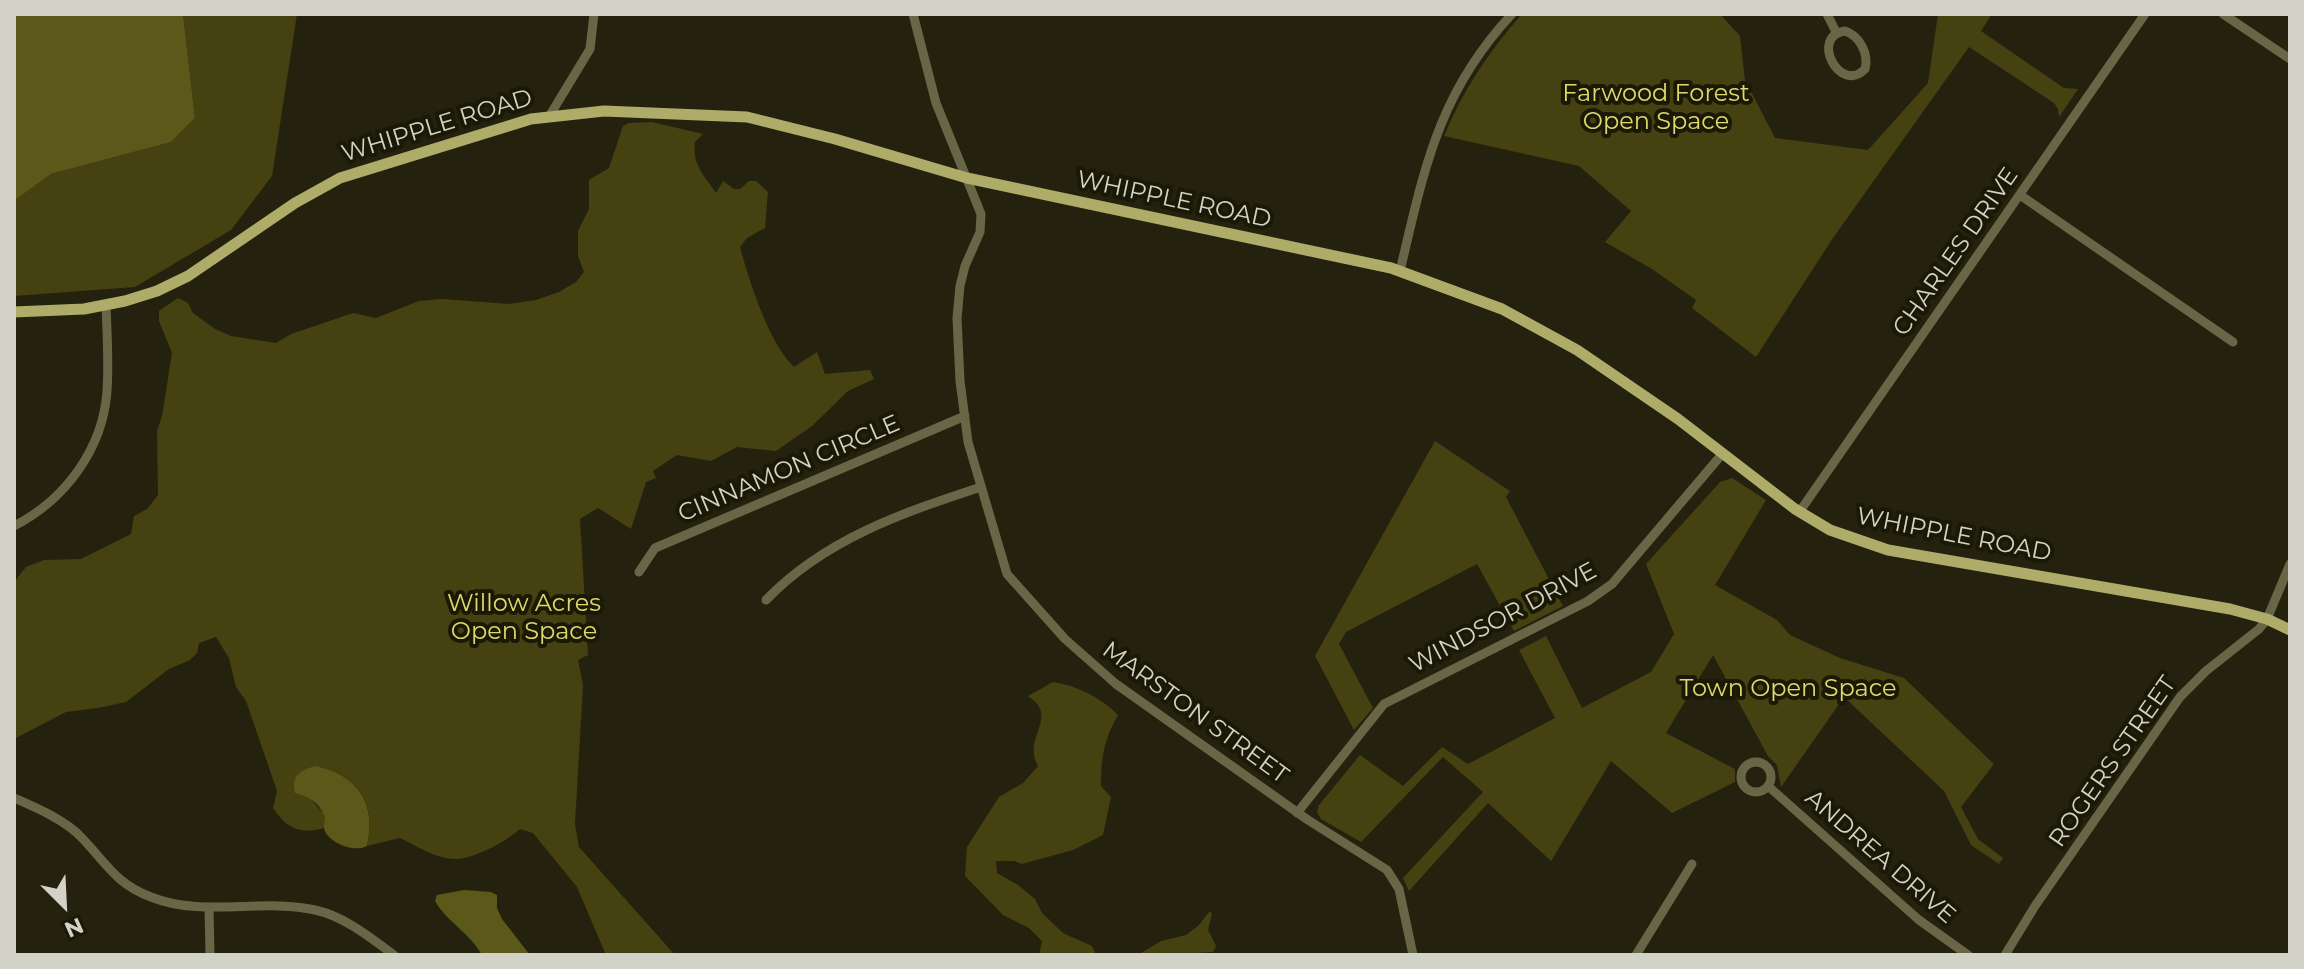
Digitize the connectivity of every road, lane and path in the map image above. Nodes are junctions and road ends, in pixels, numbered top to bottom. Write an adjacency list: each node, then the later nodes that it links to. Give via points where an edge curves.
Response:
1 (594, 14): 9 (street, via 590,49)
2 (913, 14): 10 (street, MARSTON STREET, via 936,103)
3 (1512, 14): 12 (street, via 1467,70 1442,118)
4 (1827, 14): 7 (street)
5 (2145, 14): 11 (street, CHARLES DRIVE)
6 (2223, 14): 8 (street)
7 (1836, 32): 7 (street, via 1851,33 1862,46 1867,63 1858,75 1844,75 1833,61 1828,44)
8 (2290, 59)
9 (550, 115): 10 (main road, WHIPPLE ROAD, via 604,111 747,117); 13 (main road, WHIPPLE ROAD, via 340,178 188,276)
10 (967, 178): 12 (main road, WHIPPLE ROAD); 16 (street, MARSTON STREET, via 981,214 957,318)
11 (2020, 195): 15 (street); 19 (street, CHARLES DRIVE)
12 (1400, 271): 17 (main road, WHIPPLE ROAD, via 1502,309 1577,350)
13 (106, 305): 14 (main road, WHIPPLE ROAD); 20 (street, via 108,390 93,447 53,500)
14 (14, 312)
15 (2233, 342)
16 (965, 416): 18 (street, MARSTON STREET); 22 (street, CINNAMON CIRCLE, via 655,548)
17 (1723, 453): 19 (main road, WHIPPLE ROAD); 28 (street, WINDSOR DRIVE, via 1612,584 1384,704)
18 (981, 487): 23 (street, via 879,524 824,552); 28 (street, MARSTON STREET, via 1007,574 1065,639 1116,684)
19 (1800, 511): 24 (main road, WHIPPLE ROAD, via 1830,530 1888,550)
20 (14, 526)
21 (2290, 564): 24 (street, ROGERS STREET)
22 (639, 572)
23 (766, 600)
24 (2267, 619): 25 (main road, WHIPPLE ROAD); 36 (street, ROGERS STREET, via 2180,697)
25 (2290, 630)
26 (1768, 786): 35 (street, ANDREA DRIVE, via 1919,920)
27 (14, 798): 30 (street, via 81,836 104,866 135,891)
28 (1297, 813): 33 (street, MARSTON STREET, via 1387,870 1399,889)
29 (1692, 864): 34 (street)
30 (209, 907): 31 (street); 32 (street, via 313,909 345,922)
31 (210, 955)
32 (394, 955)
33 (1413, 955)
34 (1636, 955)
35 (1968, 955)
36 (2005, 955)

